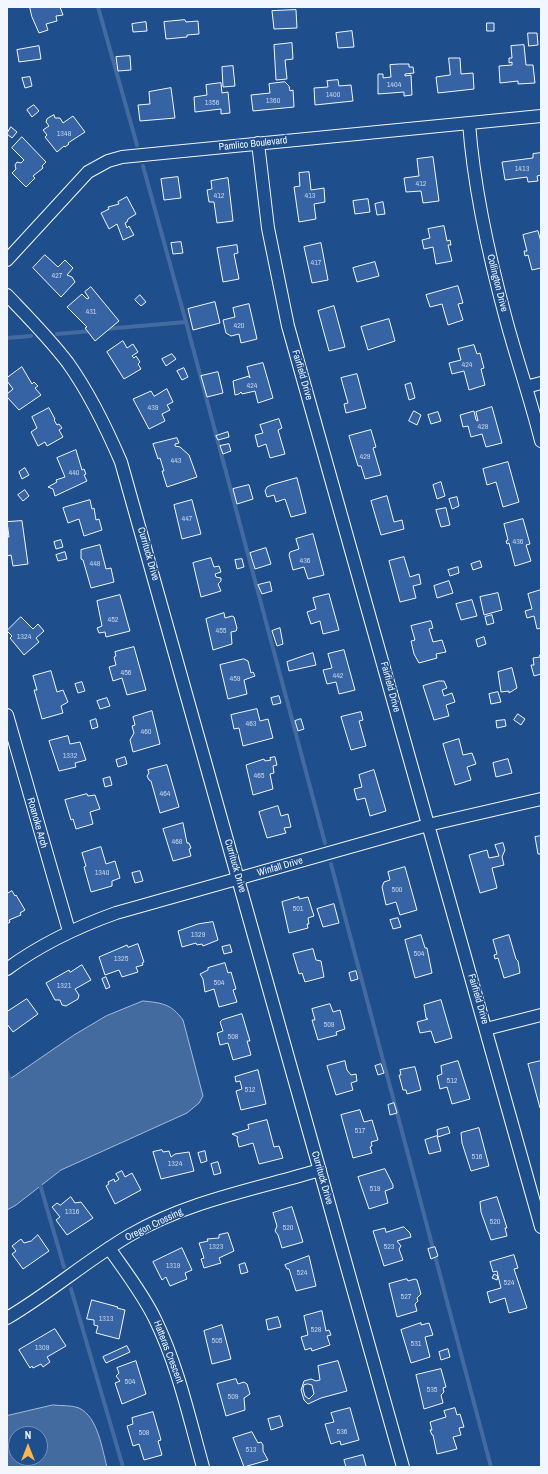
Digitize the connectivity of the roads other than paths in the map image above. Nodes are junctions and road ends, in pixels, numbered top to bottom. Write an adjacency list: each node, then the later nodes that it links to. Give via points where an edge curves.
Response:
1 (541, 116): 2 (street, Pamlico Boulevard)
2 (469, 123): 3 (street, Pamlico Boulevard); 7 (street, Collington Drive, via 479,210)
3 (258, 143): 4 (street, Pamlico Boulevard, via 122,157 101,164 88,172); 11 (street, Fairfield Drive, via 270,242 288,326)
4 (7, 260)
5 (7, 295): 12 (street, Currituck Drive, via 67,363 90,398 121,462)
6 (541, 383): 7 (street)
7 (526, 387): 8 (street, Collington Drive)
8 (541, 441)
9 (7, 715): 13 (street, Roanoke Arch)
10 (541, 799): 11 (street, Winfall Drive)
11 (428, 826): 12 (street, Winfall Drive); 16 (street, Fairfield Drive)
12 (239, 879): 13 (street, Winfall Drive, via 116,913); 17 (street, Currituck Drive)
13 (69, 931): 14 (street, Winfall Drive, via 26,954)
14 (7, 969)
15 (541, 1015): 16 (street)
16 (486, 1029): 18 (street, Fairfield Drive)
17 (320, 1170): 19 (street, Oregon Crossing, via 181,1211); 22 (street, Currituck Drive)
18 (541, 1227)
19 (109, 1248): 20 (street, Oregon Crossing, via 32,1304); 21 (street, Hatteras Crescent, via 145,1302 168,1349 180,1381)
20 (7, 1318)
21 (203, 1467)
22 (403, 1467)

